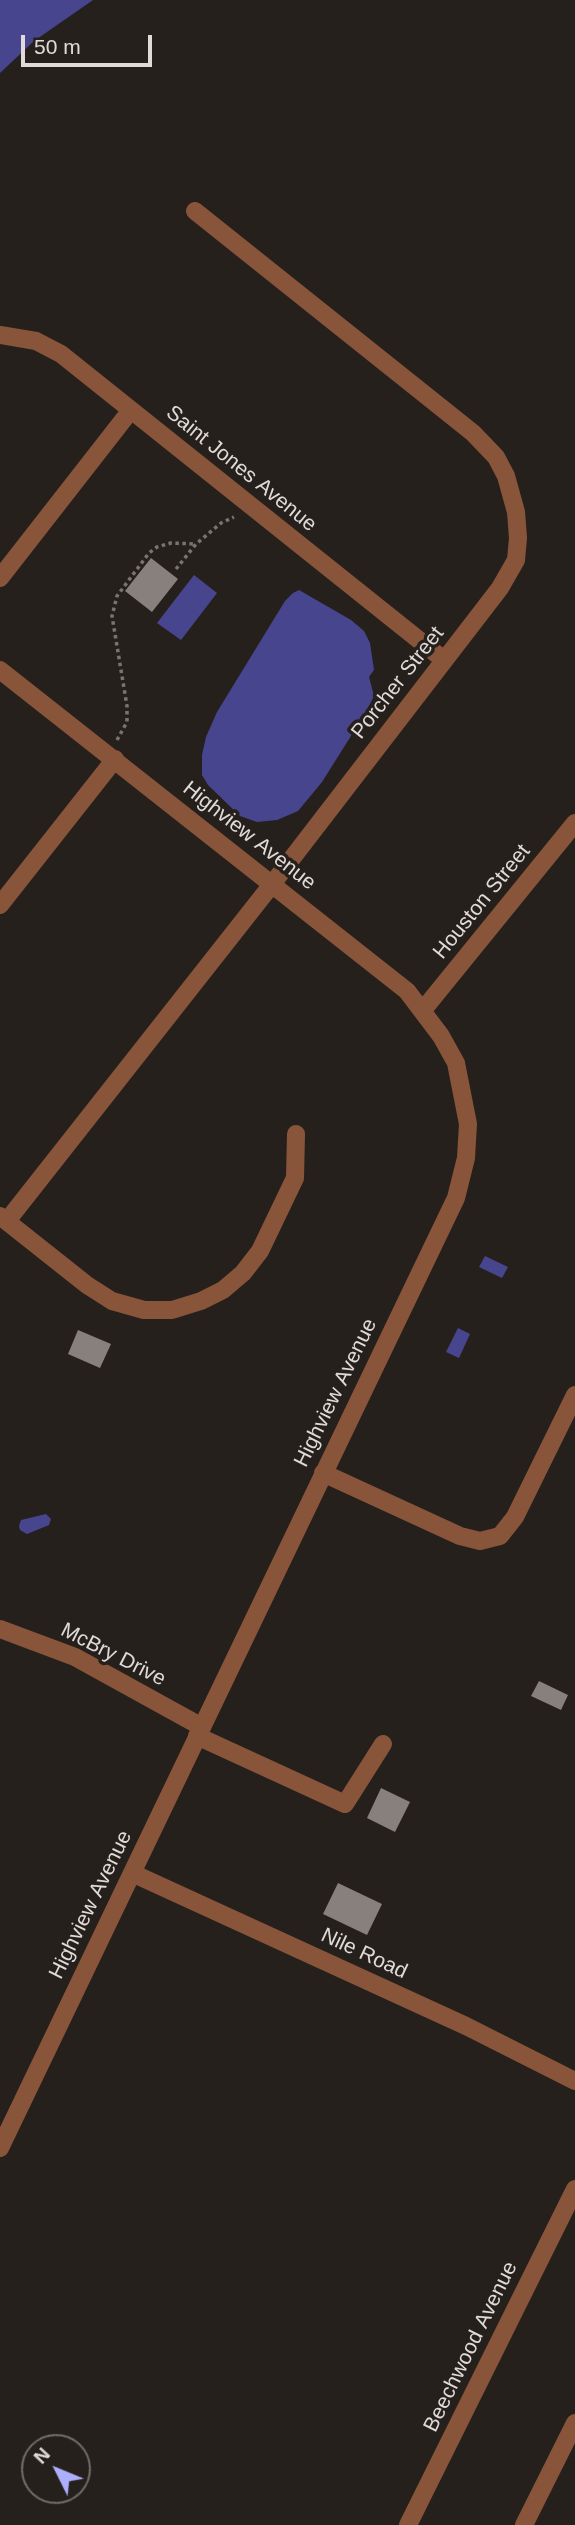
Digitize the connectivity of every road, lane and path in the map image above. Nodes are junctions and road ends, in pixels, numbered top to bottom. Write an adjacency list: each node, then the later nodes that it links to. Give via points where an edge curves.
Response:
1 (195, 211): 8 (street, Porcher Street, via 473,433 506,475 516,512 516,560)
2 (0, 335): 3 (street, Saint Jones Avenue, via 36,341 61,354)
3 (131, 410): 7 (street); 8 (street, Saint Jones Avenue)
4 (234, 517): 5 (path)
5 (196, 544): 6 (path); 10 (path, via 171,543 149,552 117,596 112,616 127,722)
6 (176, 569)
7 (0, 578)
8 (444, 660): 12 (street, Porcher Street)
9 (0, 670): 10 (street, Highview Avenue)
10 (115, 750): 12 (street, Highview Avenue); 13 (street)
11 (575, 823): 14 (street, Houston Street)
12 (273, 883): 14 (street, Highview Avenue, via 407,991); 16 (street, Porcher Street)
13 (0, 905)
14 (423, 1010): 18 (street, Highview Avenue, via 456,1062 468,1124 466,1158 456,1198)
15 (296, 1134): 16 (street, via 295,1178 260,1251 223,1290 172,1310 144,1310 113,1301)
16 (3, 1219)
17 (575, 1395): 18 (street, via 515,1517 500,1536 480,1541 460,1536)
18 (323, 1473): 20 (street, Highview Avenue)
19 (0, 1629): 20 (street, McBry Drive, via 75,1657)
20 (200, 1732): 21 (street, McBry Drive, via 345,1804); 22 (street, Highview Avenue)
21 (383, 1744)
22 (132, 1873): 23 (street, Nile Road); 24 (street, Highview Avenue)
23 (575, 2081)
24 (0, 2148)
25 (575, 2189): 27 (street, Beechwood Avenue)
26 (574, 2429): 28 (street)
27 (408, 2525)
28 (524, 2525)

